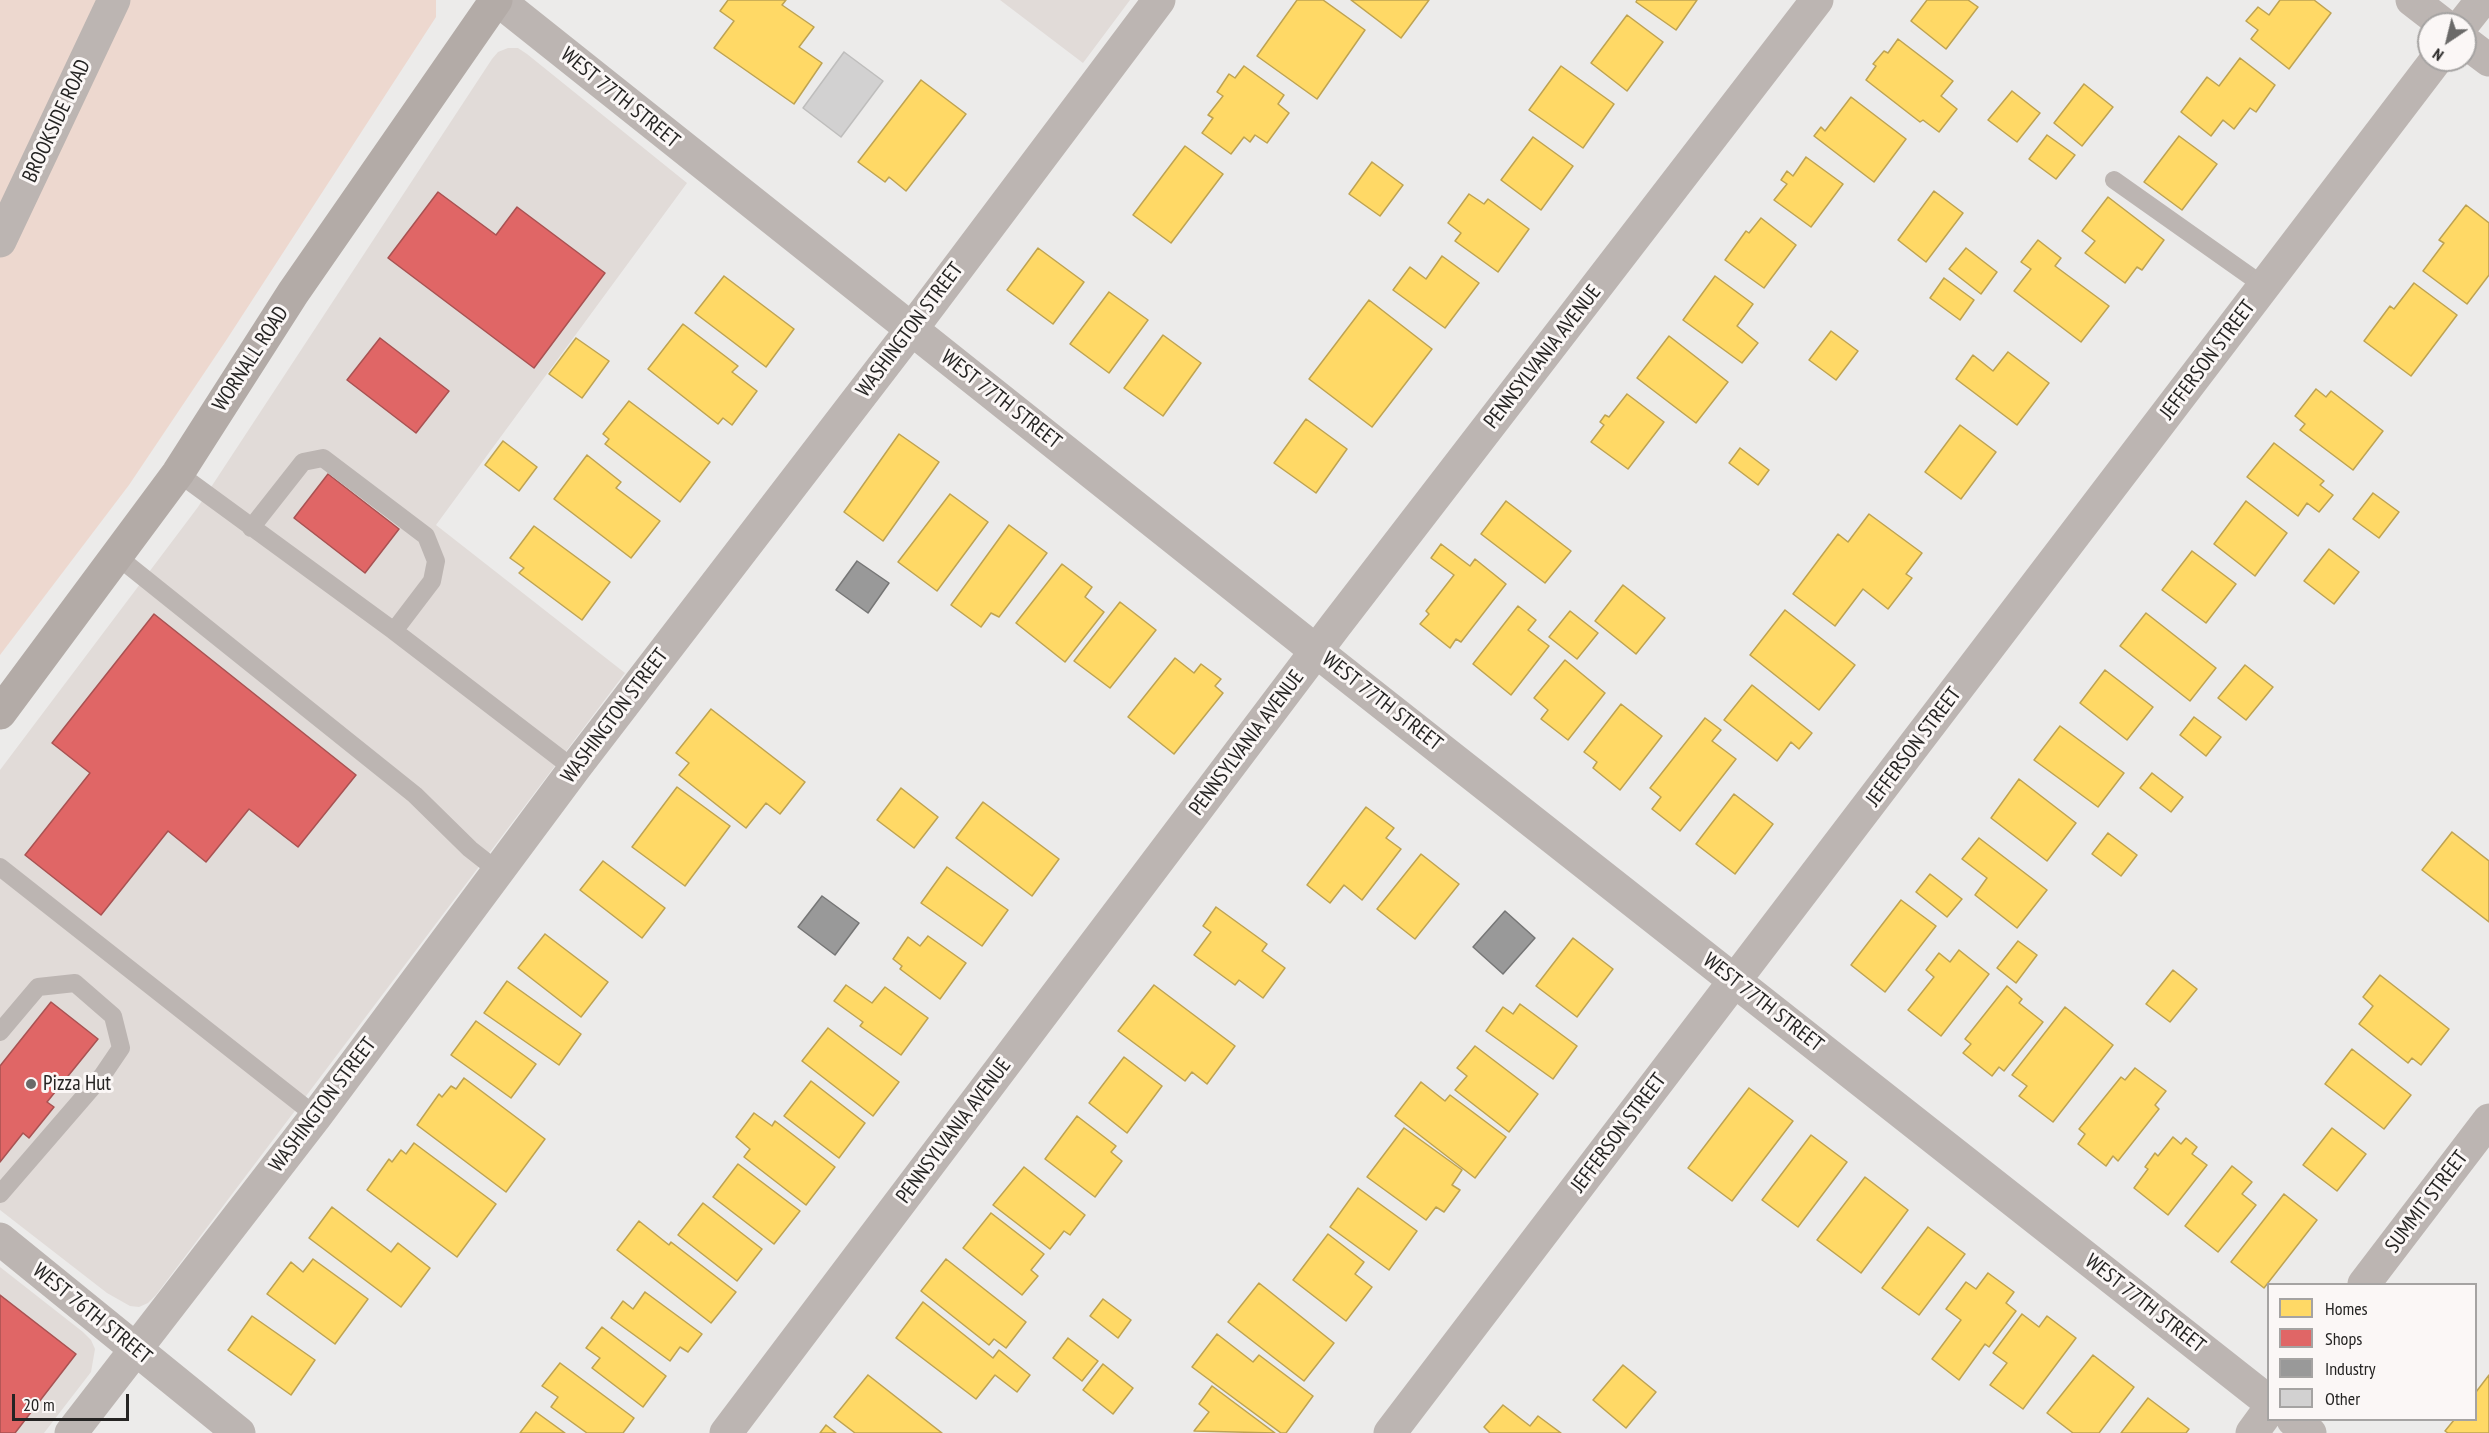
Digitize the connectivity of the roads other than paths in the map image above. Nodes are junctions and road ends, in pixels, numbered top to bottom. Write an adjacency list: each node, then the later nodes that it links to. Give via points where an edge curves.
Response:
1 (114, 0): 11 (street, BROOKSIDE ROAD)
2 (497, 0): 13 (street, WEST 77TH STREET); 14 (main road, WORNALL ROAD, via 293,293)
3 (1159, 0): 13 (street, WASHINGTON STREET)
4 (1817, 0): 18 (street, PENNSYLVANIA AVENUE)
5 (2412, 0): 7 (street)
6 (2482, 0): 8 (street)
7 (2428, 12)
8 (2472, 12)
9 (2427, 72): 12 (street, JEFFERSON STREET)
10 (2114, 180): 12 (lane)
11 (0, 241)
12 (2264, 286): 23 (street, JEFFERSON STREET)
13 (911, 330): 18 (street, WEST 77TH STREET); 20 (street, WASHINGTON STREET)
14 (178, 473): 15 (lane); 16 (main road, WORNALL ROAD)
15 (251, 528): 17 (lane); 17 (lane, via 303,462 323,458 426,536 436,561 432,581)
16 (118, 557): 19 (main road, WORNALL ROAD); 22 (lane, via 416,795)
17 (394, 631): 20 (lane)
18 (1317, 651): 23 (street, WEST 77TH STREET); 36 (street, PENNSYLVANIA AVENUE)
19 (0, 713)
20 (574, 769): 22 (street, WASHINGTON STREET)
21 (0, 867): 25 (lane)
22 (498, 871): 25 (street, WASHINGTON STREET)
23 (1736, 981): 31 (street, WEST 77TH STREET); 37 (street, JEFFERSON STREET)
24 (0, 1032): 27 (lane, via 38,987 75,983 113,1016 122,1048 102,1077)
25 (316, 1116): 30 (street, WASHINGTON STREET)
26 (2489, 1120): 29 (street, SUMMIT STREET)
27 (0, 1194)
28 (0, 1239): 30 (street, WEST 76TH STREET)
29 (2365, 1283)
30 (135, 1349): 34 (street, WASHINGTON STREET); 35 (street, WEST 76TH STREET)
31 (2267, 1400)
32 (2267, 1412): 38 (street)
33 (2295, 1421): 39 (street)
34 (71, 1433)
35 (239, 1433)
36 (726, 1433)
37 (1390, 1433)
38 (2252, 1433)
39 (2310, 1433)

